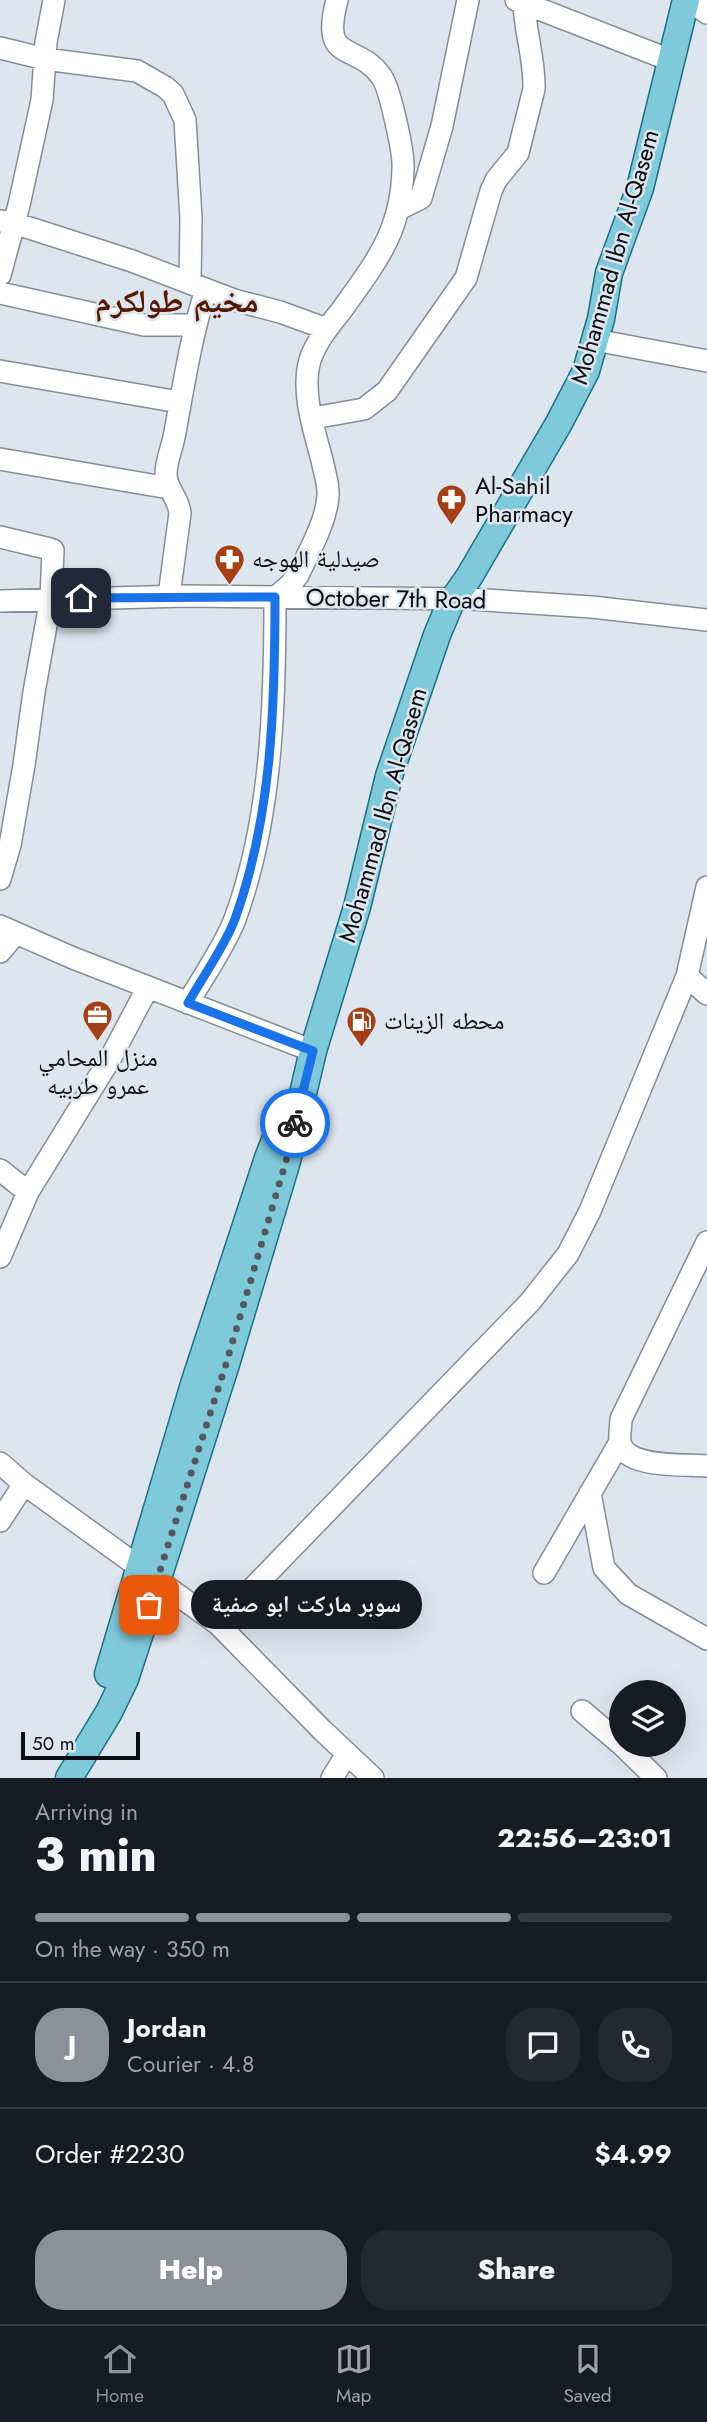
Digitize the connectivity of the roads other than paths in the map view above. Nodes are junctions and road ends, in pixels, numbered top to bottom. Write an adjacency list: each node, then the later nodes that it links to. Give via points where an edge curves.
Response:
1 (54, 0): 8 (street)
2 (337, 0): 10 (street, via 331,19 334,38 377,71 387,85 403,156)
3 (468, 0): 10 (street, via 442,126 421,198)
4 (687, 0): 6 (street); 9 (main road, Mohammad Ibn Al-Qasem)
5 (520, 2): 9 (street); 21 (street, via 534,89 518,153 491,191 466,278 387,391 364,409)
6 (707, 13)
7 (0, 48): 8 (street)
8 (45, 59): 11 (street, via 42,100); 13 (street, via 137,71 173,94 185,120)
9 (670, 60): 17 (main road, Mohammad Ibn Al-Qasem, via 640,188 609,273)
10 (401, 208): 16 (street, via 380,256)
11 (7, 222): 12 (street); 13 (street)
12 (0, 275)
13 (198, 286): 15 (street); 16 (street)
14 (0, 293): 15 (street, via 145,325)
15 (196, 325): 20 (street)
16 (327, 329): 21 (street, via 310,363)
17 (595, 340): 18 (street); 28 (main road, Mohammad Ibn Al-Qasem, via 586,371 559,423)
18 (707, 361)
19 (0, 371): 20 (street)
20 (179, 402): 23 (street, via 166,470)
21 (313, 418): 26 (street, via 327,506 298,575)
22 (0, 459): 23 (street)
23 (169, 488): 25 (street, via 180,504 180,513)
24 (0, 537): 27 (street, via 52,549)
25 (169, 596): 26 (street, October 7th Road); 27 (street, October 7th Road)
26 (275, 597): 28 (street, October 7th Road); 38 (street, via 268,773 254,855 234,921)
27 (51, 598): 29 (street, October 7th Road); 31 (street, via 10,845)
28 (453, 599): 30 (street, October 7th Road, via 592,607); 39 (main road, Mohammad Ibn Al-Qasem, via 389,776 357,907)
29 (0, 601)
30 (707, 621)
31 (0, 879)
32 (707, 887): 35 (street)
33 (8, 930): 34 (street); 36 (street)
34 (0, 952)
35 (687, 976): 37 (street); 52 (street, via 590,1211 554,1274)
36 (148, 987): 38 (street); 41 (street)
37 (707, 994)
38 (188, 1003): 39 (street)
39 (313, 1051): 51 (main road, Mohammad Ibn Al-Qasem, via 268,1158 194,1384)
40 (0, 1170): 41 (street)
41 (28, 1192): 43 (street)
42 (707, 1242): 44 (street, via 621,1419)
43 (0, 1257)
44 (620, 1442): 46 (street, via 638,1461); 48 (street)
45 (0, 1463): 47 (street)
46 (707, 1466)
47 (24, 1484): 49 (street); 51 (street)
48 (590, 1493): 50 (street); 53 (street, via 604,1568 628,1594)
49 (0, 1521)
50 (544, 1573)
51 (148, 1574): 52 (street); 58 (main road, Mohammad Ibn Al-Qasem, via 101,1692); 59 (main road, Mohammad Ibn Al-Qasem, via 125,1679)
52 (218, 1624): 56 (street)
53 (706, 1636)
54 (582, 1711): 55 (street)
55 (609, 1735)
56 (347, 1754): 60 (street); 61 (street)
57 (634, 1757): 62 (street)
58 (50, 1778)
59 (69, 1778)
60 (332, 1778)
61 (373, 1778)
62 (656, 1778)

